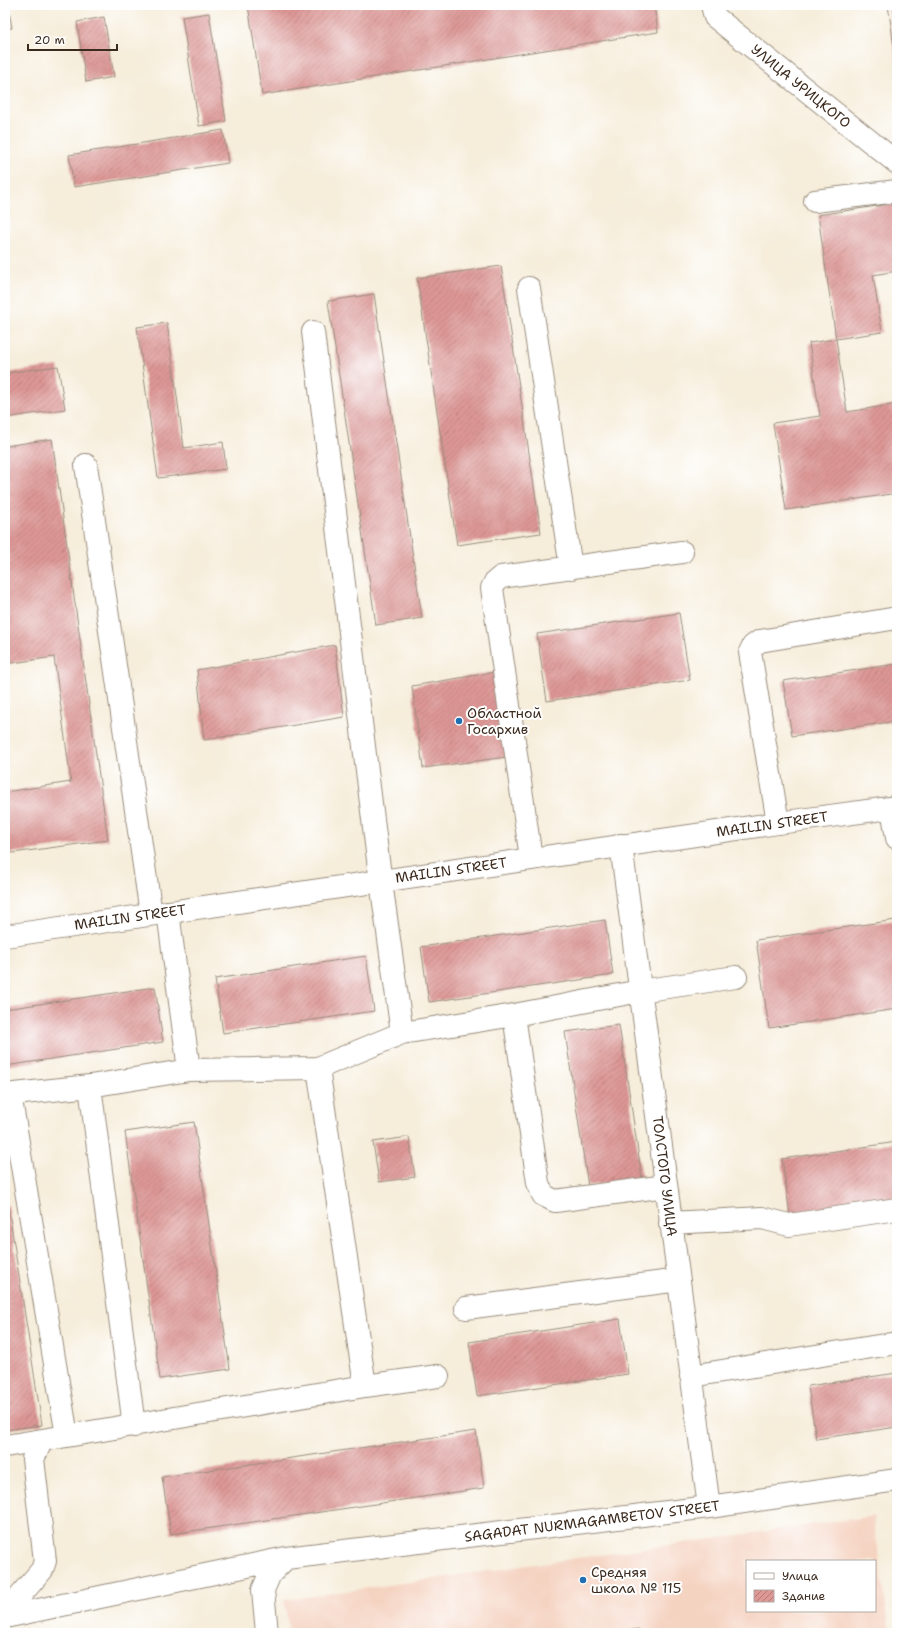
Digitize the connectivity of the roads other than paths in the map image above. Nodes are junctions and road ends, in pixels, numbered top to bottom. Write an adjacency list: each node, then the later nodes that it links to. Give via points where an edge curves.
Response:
1 (712, 5): 2 (street, УЛИЦА УРИЦКОГО, via 715,17)
2 (897, 163)
3 (897, 191): 4 (street)
4 (815, 201)
5 (529, 288): 9 (street)
6 (313, 332): 16 (street)
7 (86, 465): 17 (street)
8 (682, 552): 9 (street)
9 (571, 568): 15 (street, via 501,577 492,588)
10 (897, 618): 12 (street, via 760,641 753,646 750,652)
11 (895, 807): 12 (street, MAILIN STREET); 13 (street)
12 (778, 823): 14 (street, MAILIN STREET)
13 (897, 838)
14 (621, 846): 15 (street, MAILIN STREET); 20 (street, ТОЛСТОГО УЛИЦА)
15 (531, 858): 16 (street, MAILIN STREET)
16 (382, 881): 17 (street, MAILIN STREET); 22 (street)
17 (160, 913): 18 (street, MAILIN STREET); 24 (street)
18 (5, 936)
19 (736, 977): 20 (street)
20 (640, 991): 21 (street); 27 (street, ТОЛСТОГО УЛИЦА)
21 (514, 1015): 22 (street); 27 (street, via 538,1183 543,1195 555,1201)
22 (402, 1033): 23 (street)
23 (318, 1068): 24 (street); 35 (street)
24 (189, 1070): 25 (street)
25 (90, 1086): 26 (street); 36 (street)
26 (8, 1094): 37 (street)
27 (666, 1186): 29 (street, ТОЛСТОГО УЛИЦА)
28 (897, 1209): 29 (street, via 789,1225 762,1218)
29 (670, 1223): 30 (street, ТОЛСТОГО УЛИЦА)
30 (679, 1280): 31 (street); 34 (street, ТОЛСТОГО УЛИЦА)
31 (466, 1308)
32 (897, 1343): 34 (street)
33 (438, 1376): 35 (street)
34 (691, 1376): 41 (street, ТОЛСТОГО УЛИЦА)
35 (365, 1386): 36 (street)
36 (134, 1426): 37 (street)
37 (67, 1436): 38 (street)
38 (42, 1440): 39 (street); 43 (street, via 33,1459 45,1561 42,1570)
39 (5, 1446)
40 (897, 1480): 41 (street, SAGADAT NURMAGAMBETOV STREET)
41 (709, 1507): 42 (street, SAGADAT NURMAGAMBETOV STREET)
42 (286, 1558): 44 (street, SAGADAT NURMAGAMBETOV STREET); 45 (street, via 270,1574 263,1590)
43 (5, 1613)
44 (5, 1617)
45 (267, 1633)

